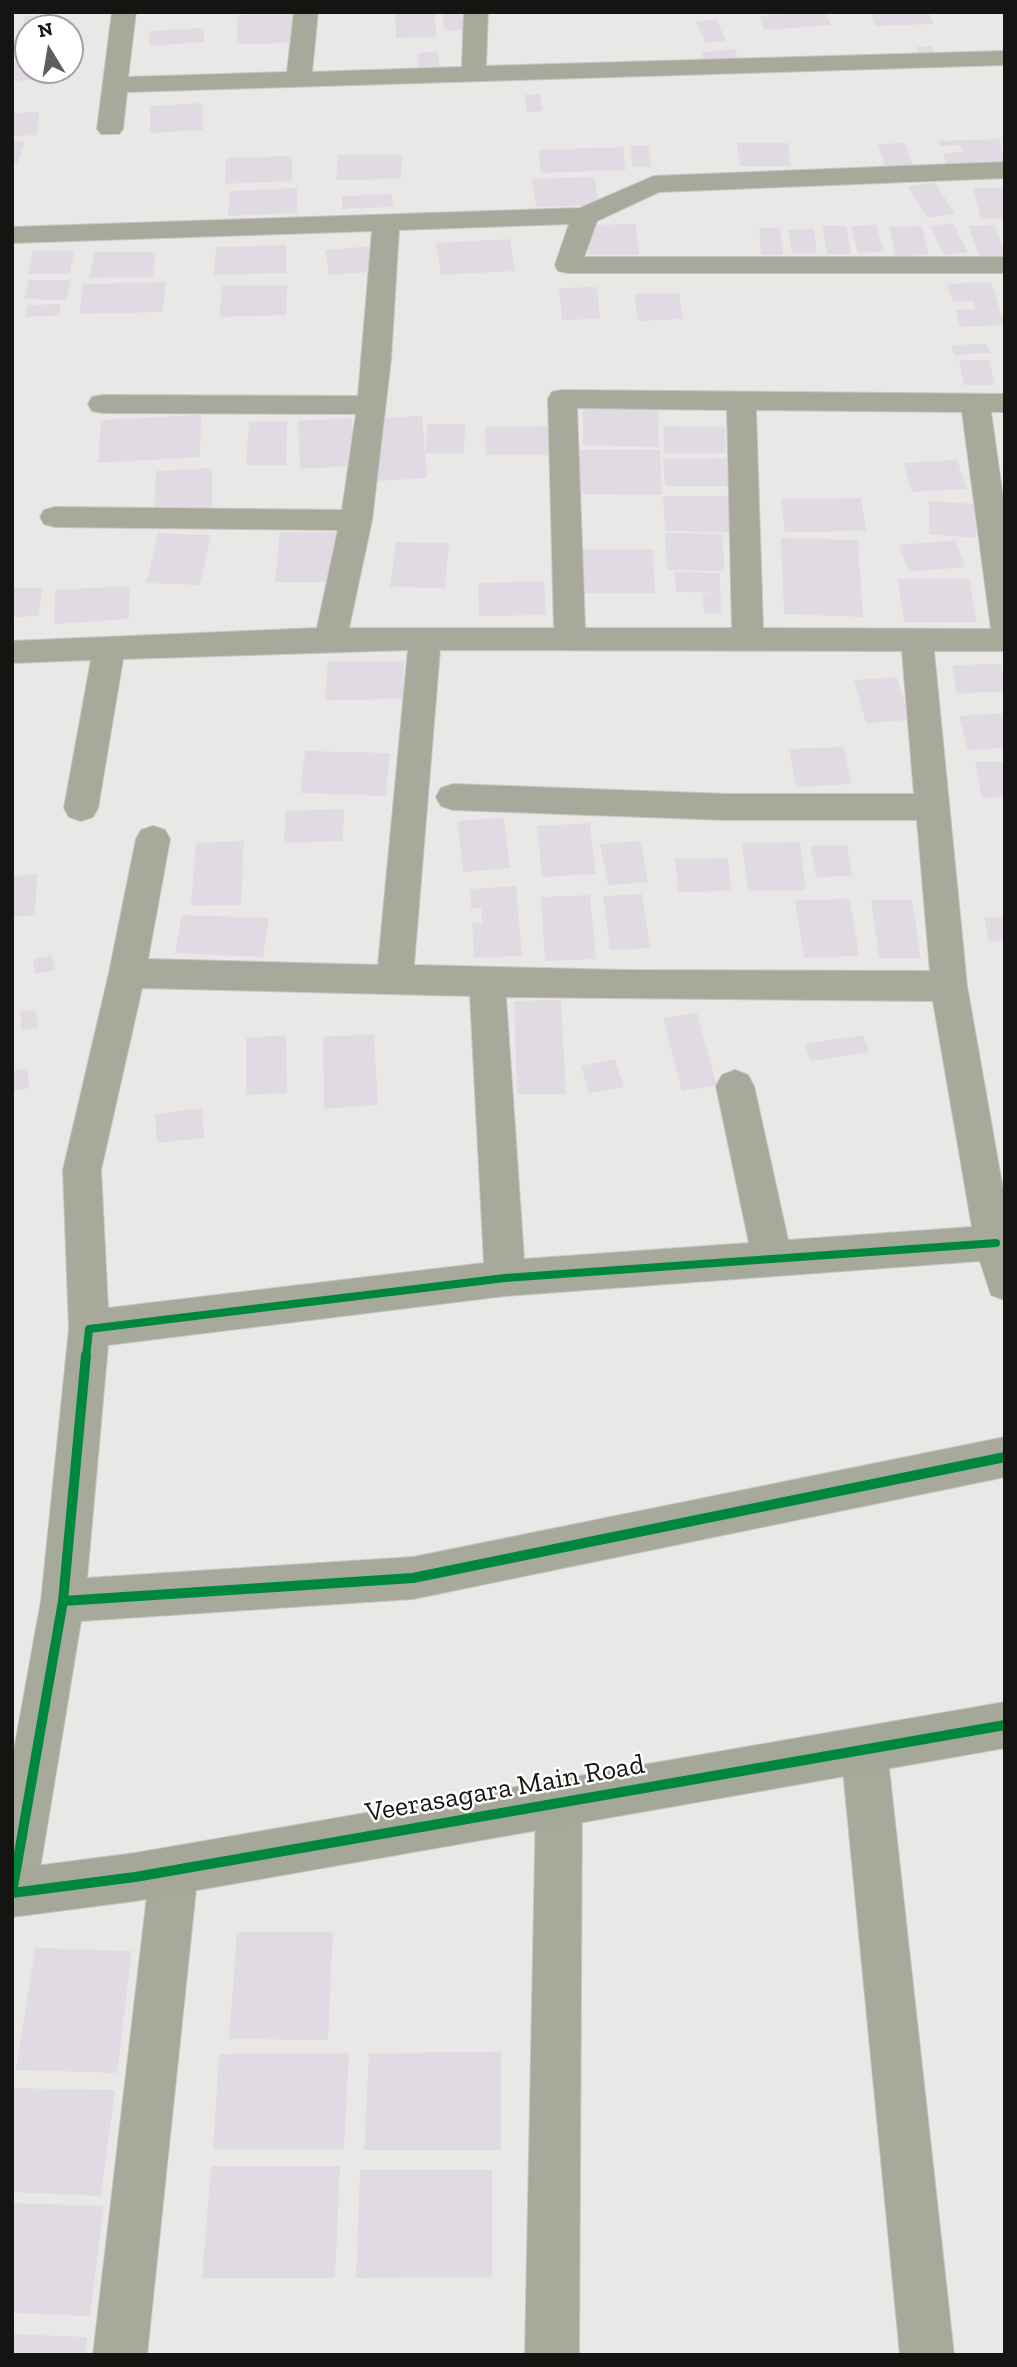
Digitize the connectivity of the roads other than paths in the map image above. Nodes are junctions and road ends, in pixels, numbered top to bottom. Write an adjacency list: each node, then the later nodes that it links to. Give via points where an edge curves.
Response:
1 (124, 12): 7 (street)
2 (306, 12): 6 (street)
3 (476, 12): 5 (street)
4 (1005, 58): 5 (street)
5 (474, 74): 6 (street)
6 (299, 79): 7 (street)
7 (115, 85): 8 (street)
8 (110, 129)
9 (1005, 170): 10 (street, via 654,184)
10 (584, 216): 11 (street); 13 (street, via 568,265)
11 (386, 223): 12 (street); 18 (street, via 377,359)
12 (12, 235)
13 (1005, 265)
14 (741, 401): 15 (street); 22 (street, via 562,399); 25 (street)
15 (975, 403): 16 (street); 21 (street)
16 (1005, 403)
17 (102, 404): 18 (street)
18 (369, 405): 20 (street)
19 (55, 517): 20 (street)
20 (356, 520): 23 (street)
21 (1005, 626)
22 (569, 638): 24 (street); 25 (street)
23 (331, 639): 24 (street); 28 (street)
24 (425, 639): 35 (street)
25 (748, 639): 27 (street)
26 (1005, 640): 27 (street)
27 (917, 641): 31 (street)
28 (109, 647): 29 (street); 32 (street)
29 (12, 652)
30 (453, 797): 31 (street, via 727,807)
31 (930, 807): 37 (street)
32 (81, 808)
33 (153, 839): 34 (street)
34 (127, 973): 35 (street); 43 (street, via 82,1170)
35 (395, 978): 36 (street)
36 (487, 981): 37 (street); 41 (street)
37 (949, 986): 39 (street)
38 (735, 1086): 40 (street)
39 (996, 1243): 40 (street); 42 (street)
40 (772, 1258): 41 (street)
41 (505, 1278): 43 (street)
42 (1005, 1282)
43 (89, 1328): 45 (street)
44 (1005, 1457): 45 (street, via 413,1578)
45 (63, 1601): 50 (street)
46 (1005, 1726): 47 (street, Veerasagara Main Road)
47 (864, 1749): 48 (street, Veerasagara Main Road); 53 (street)
48 (559, 1803): 49 (street, Veerasagara Main Road); 52 (street)
49 (174, 1870): 50 (street, Veerasagara Main Road); 51 (street)
50 (12, 1893)
51 (120, 2355)
52 (552, 2355)
53 (927, 2355)

